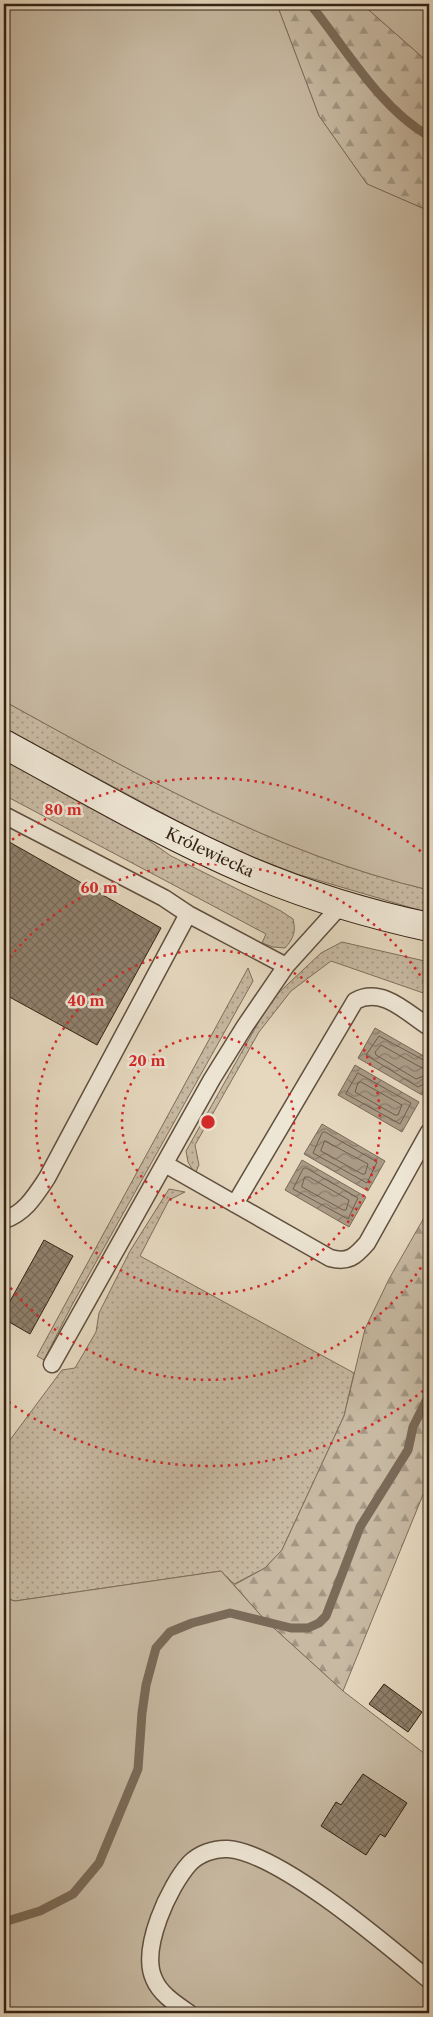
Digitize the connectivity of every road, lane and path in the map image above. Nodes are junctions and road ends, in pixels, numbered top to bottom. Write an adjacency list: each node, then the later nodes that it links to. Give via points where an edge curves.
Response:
1 (4, 744): 3 (main road, Królewiecka, via 206,851 283,884)
2 (4, 815): 4 (lane, via 164,898)
3 (342, 904): 5 (main road, Królewiecka); 6 (lane)
4 (188, 914): 6 (lane); 11 (lane, via 47,1178 25,1208)
5 (429, 927)
6 (286, 966): 9 (lane, via 212,1079)
7 (429, 1027): 10 (lane, via 378,996 367,995 355,1001)
8 (429, 1132): 10 (lane, via 366,1243 347,1261 330,1258)
9 (165, 1164): 10 (lane); 12 (lane)
10 (235, 1204)
11 (4, 1220)
12 (52, 1364)
13 (429, 1980): 14 (lane, via 295,1878 251,1854 220,1849 190,1863 178,1879 158,1921 152,1943 154,1979 167,1998)
14 (189, 2013)

